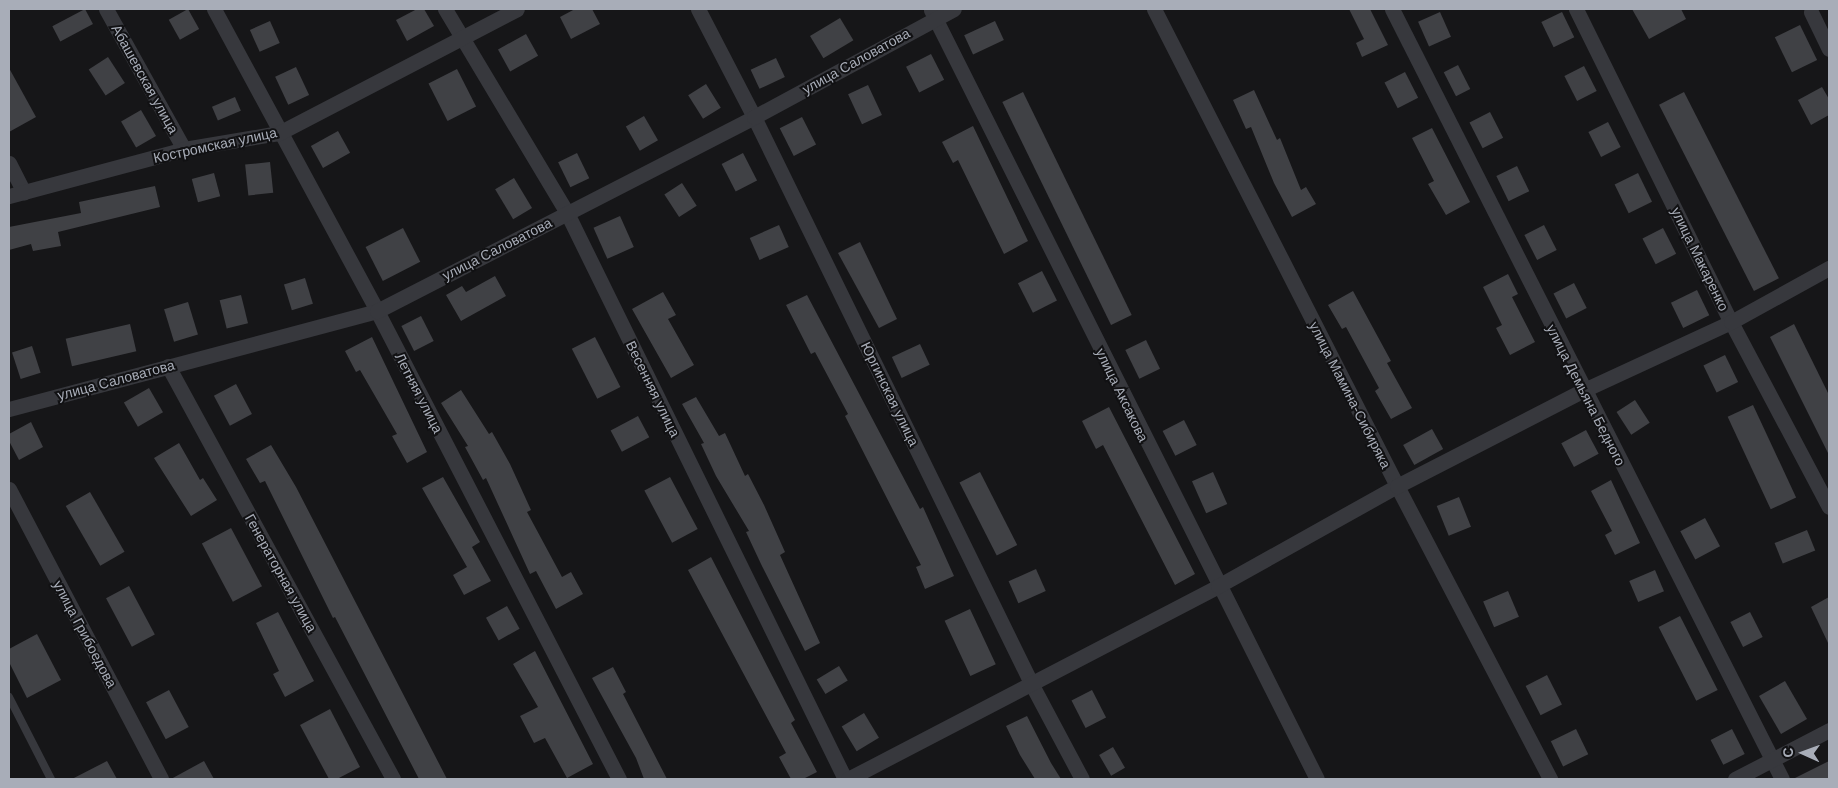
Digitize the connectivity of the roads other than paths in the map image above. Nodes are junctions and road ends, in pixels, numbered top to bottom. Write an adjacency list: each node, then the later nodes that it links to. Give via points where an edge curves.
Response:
1 (106, 9): 16 (street, Абашевская улица)
2 (214, 9): 15 (street, Летняя улица)
3 (445, 9): 12 (street, Весенняя улица)
4 (517, 9): 12 (street, Костромская улица)
5 (698, 9): 14 (street, Юргинская улица)
6 (954, 9): 11 (street, улица Саловатова)
7 (1154, 9): 27 (street, улица Мамина-Сибиряка)
8 (1392, 9): 25 (street, улица Демьяна Бедного)
9 (1576, 9): 23 (street, улица Макаренко)
10 (1811, 12): 13 (street)
11 (932, 13): 14 (street, улица Саловатова); 30 (street, улица Аксакова)
12 (459, 37): 15 (street, Костромская улица); 20 (street, Весенняя улица)
13 (1829, 49)
14 (754, 117): 20 (street, улица Саловатова); 31 (street, Юргинская улица)
15 (279, 133): 16 (street, Костромская улица); 22 (street, Летняя улица)
16 (184, 149): 18 (street, Костромская улица)
17 (9, 163): 18 (street)
18 (24, 192): 19 (street, Костромская улица)
19 (9, 196)
20 (567, 213): 22 (street, улица Саловатова); 39 (street, Весенняя улица)
21 (1829, 268): 23 (street)
22 (377, 311): 24 (street, улица Саловатова); 38 (street, Летняя улица)
23 (1731, 322): 25 (street); 29 (street, улица Макаренко)
24 (168, 366): 26 (street, улица Саловатова); 37 (street, Генераторная улица)
25 (1584, 390): 27 (street); 34 (street, улица Демьяна Бедного)
26 (9, 409)
27 (1396, 486): 30 (street); 42 (street, улица Мамина-Сибиряка)
28 (9, 489): 36 (street, улица Грибоедова)
29 (1829, 506)
30 (1218, 586): 31 (street); 41 (street, улица Аксакова)
31 (1032, 685): 39 (street); 40 (street, Юргинская улица)
32 (9, 697): 35 (lane)
33 (1829, 730): 34 (street)
34 (1773, 760): 43 (street); 44 (street, улица Демьяна Бедного)
35 (51, 779)
36 (161, 779)
37 (393, 779)
38 (619, 779)
39 (846, 779)
40 (1082, 779)
41 (1318, 779)
42 (1550, 779)
43 (1736, 779)
44 (1782, 779)

